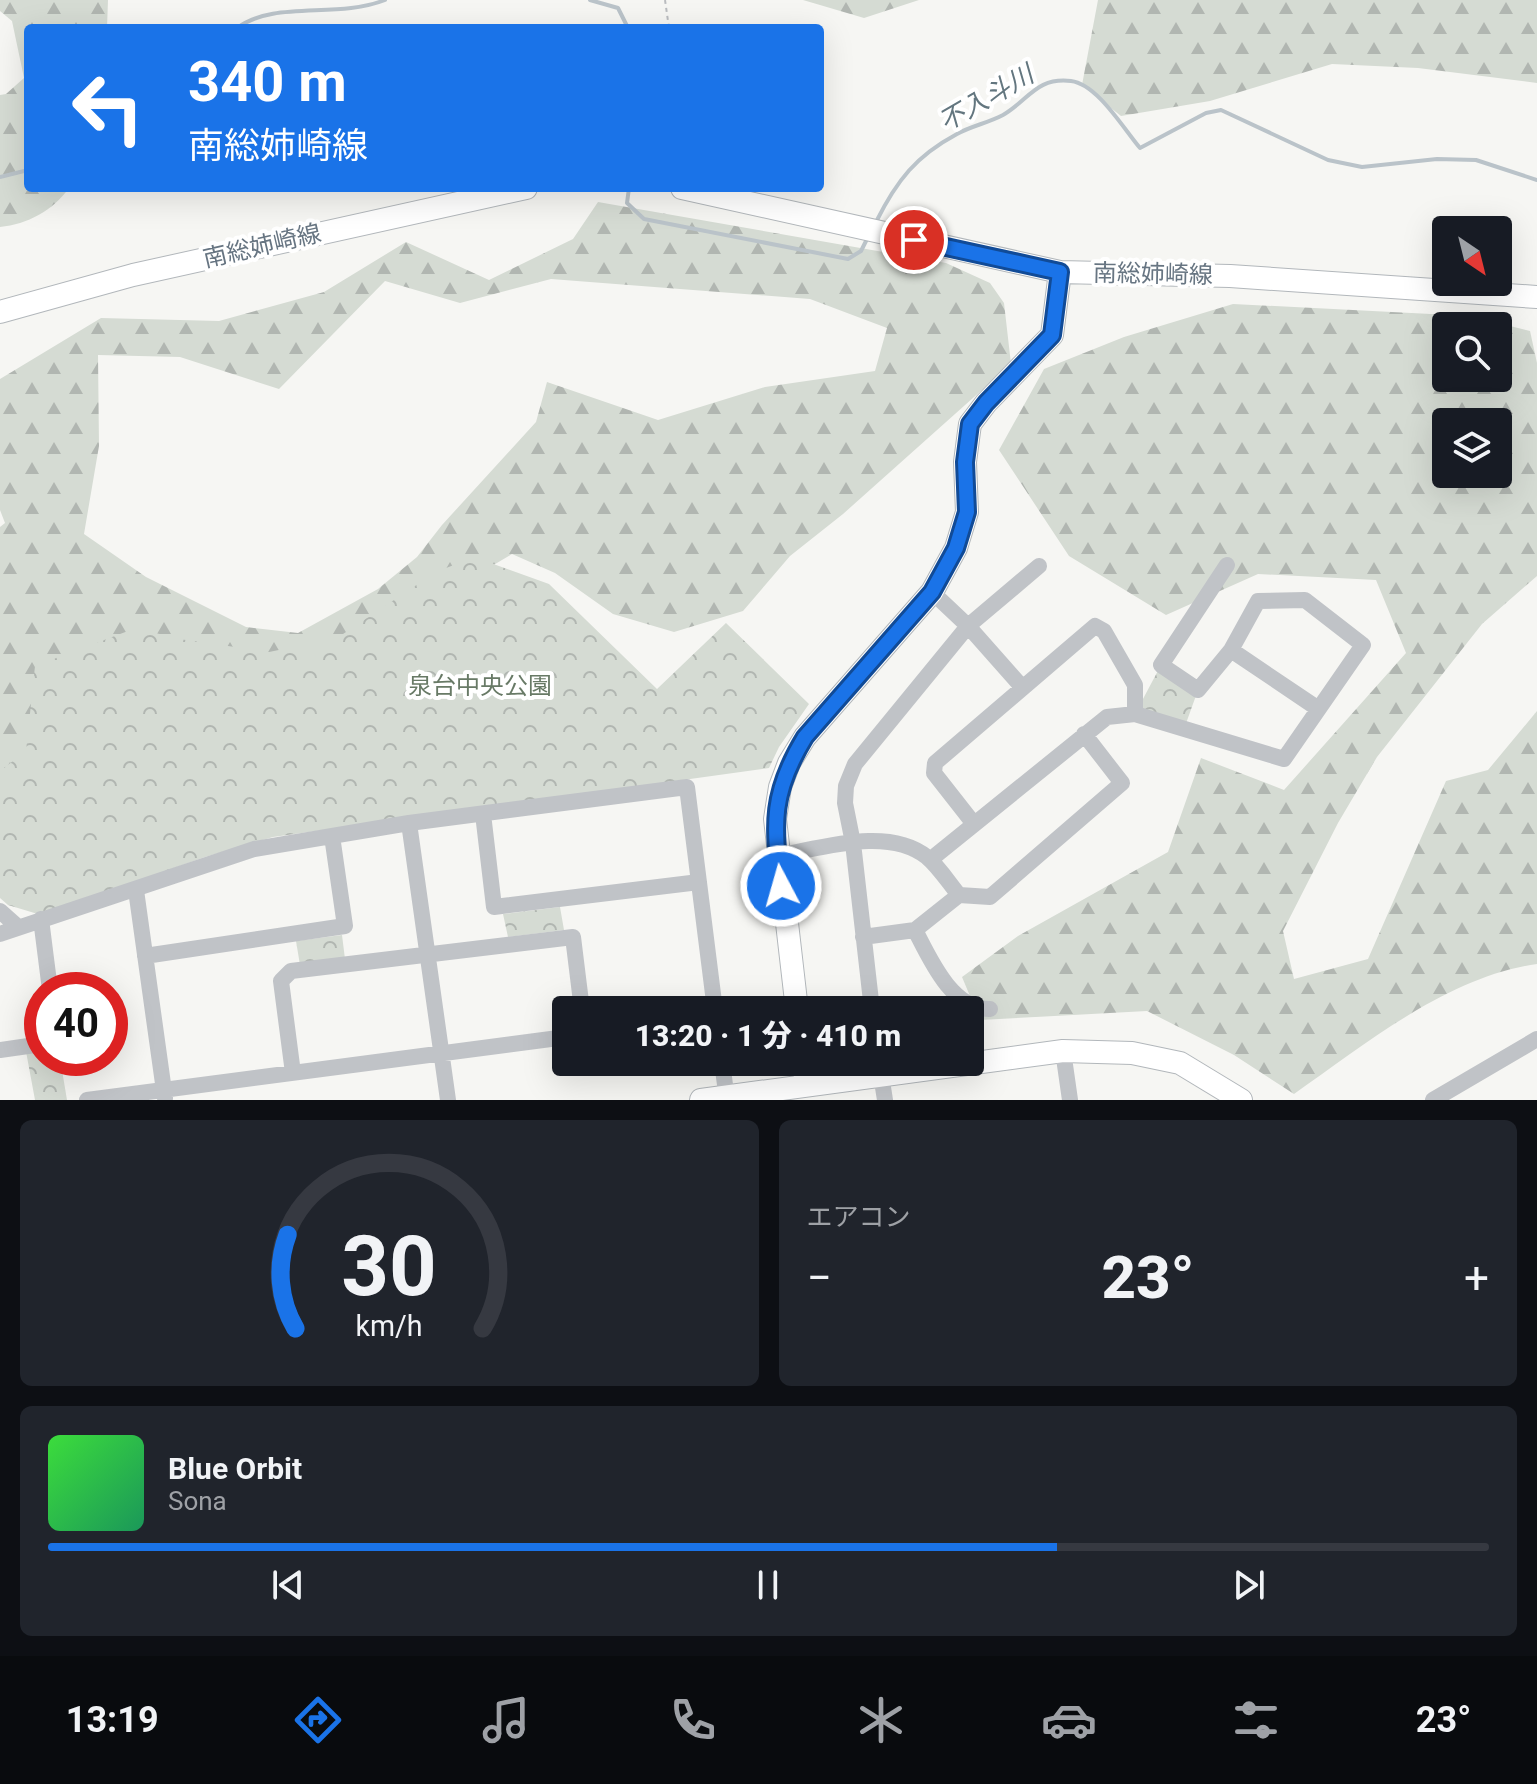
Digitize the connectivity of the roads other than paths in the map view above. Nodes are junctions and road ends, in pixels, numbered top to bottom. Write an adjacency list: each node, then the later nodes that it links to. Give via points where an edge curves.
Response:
1 (508, 192): 5 (main road, 南総姉崎線, via 133,275)
2 (700, 192): 3 (main road, 南総姉崎線)
3 (1060, 272): 4 (main road, 南総姉崎線, via 1230,276); 8 (main road, via 1052,335 970,424 967,512 956,548)
4 (1537, 297)
5 (0, 312)
6 (1227, 565): 10 (street, via 1161,665 1198,690)
7 (1039, 566): 9 (street)
8 (932, 592): 9 (street); 20 (main road, via 805,737 789,763 775,819)
9 (968, 626): 11 (street); 19 (street, via 855,764 845,803)
10 (1231, 650): 12 (street); 12 (street, via 1258,601 1305,600 1363,645)
11 (1022, 687): 13 (street, via 1095,626 1104,631 1135,685); 17 (street, via 935,763 934,773)
12 (1317, 708): 13 (street, via 1284,759)
13 (1135, 714): 14 (street, via 1107,717)
14 (1084, 734): 17 (street); 24 (street, via 1122,783 990,897)
15 (483, 814): 16 (street); 22 (street, via 494,907); 22 (street, via 687,787)
16 (409, 823): 18 (street); 31 (street)
17 (974, 824): 21 (street)
18 (332, 836): 23 (street, via 254,849); 32 (street, via 345,926)
19 (853, 843): 20 (street); 21 (street, via 904,843); 30 (street)
20 (777, 856): 36 (main road)
21 (930, 860): 24 (street)
22 (699, 882): 35 (street)
23 (136, 890): 26 (street); 32 (street)
24 (959, 895): 28 (street)
25 (0, 911): 27 (street)
26 (41, 919): 27 (street); 33 (street)
27 (18, 927): 29 (street)
28 (915, 930): 30 (street); 38 (street, via 948,985 969,1005)
29 (0, 934)
30 (863, 937): 37 (street)
31 (427, 954): 34 (street, via 573,937); 44 (street); 46 (street, via 291,971 281,981)
32 (145, 956): 50 (street)
33 (48, 972)
34 (580, 996)
35 (713, 996)
36 (795, 996)
37 (870, 996)
38 (990, 1009)
39 (552, 1039): 44 (street)
40 (1537, 1039): 58 (street)
41 (24, 1047): 42 (street)
42 (0, 1050)
43 (1063, 1051): 45 (main road); 56 (street); 57 (main road, via 1132,1053 1180,1063)
44 (441, 1053): 46 (street); 53 (street)
45 (984, 1059)
46 (293, 1073): 50 (street)
47 (724, 1076): 51 (street)
48 (796, 1076): 51 (main road)
49 (881, 1076): 55 (street)
50 (165, 1095): 52 (street)
51 (727, 1098): 54 (main road)
52 (87, 1100)
53 (448, 1100)
54 (701, 1100)
55 (885, 1100)
56 (1070, 1100)
57 (1241, 1100)
58 (1433, 1100)

